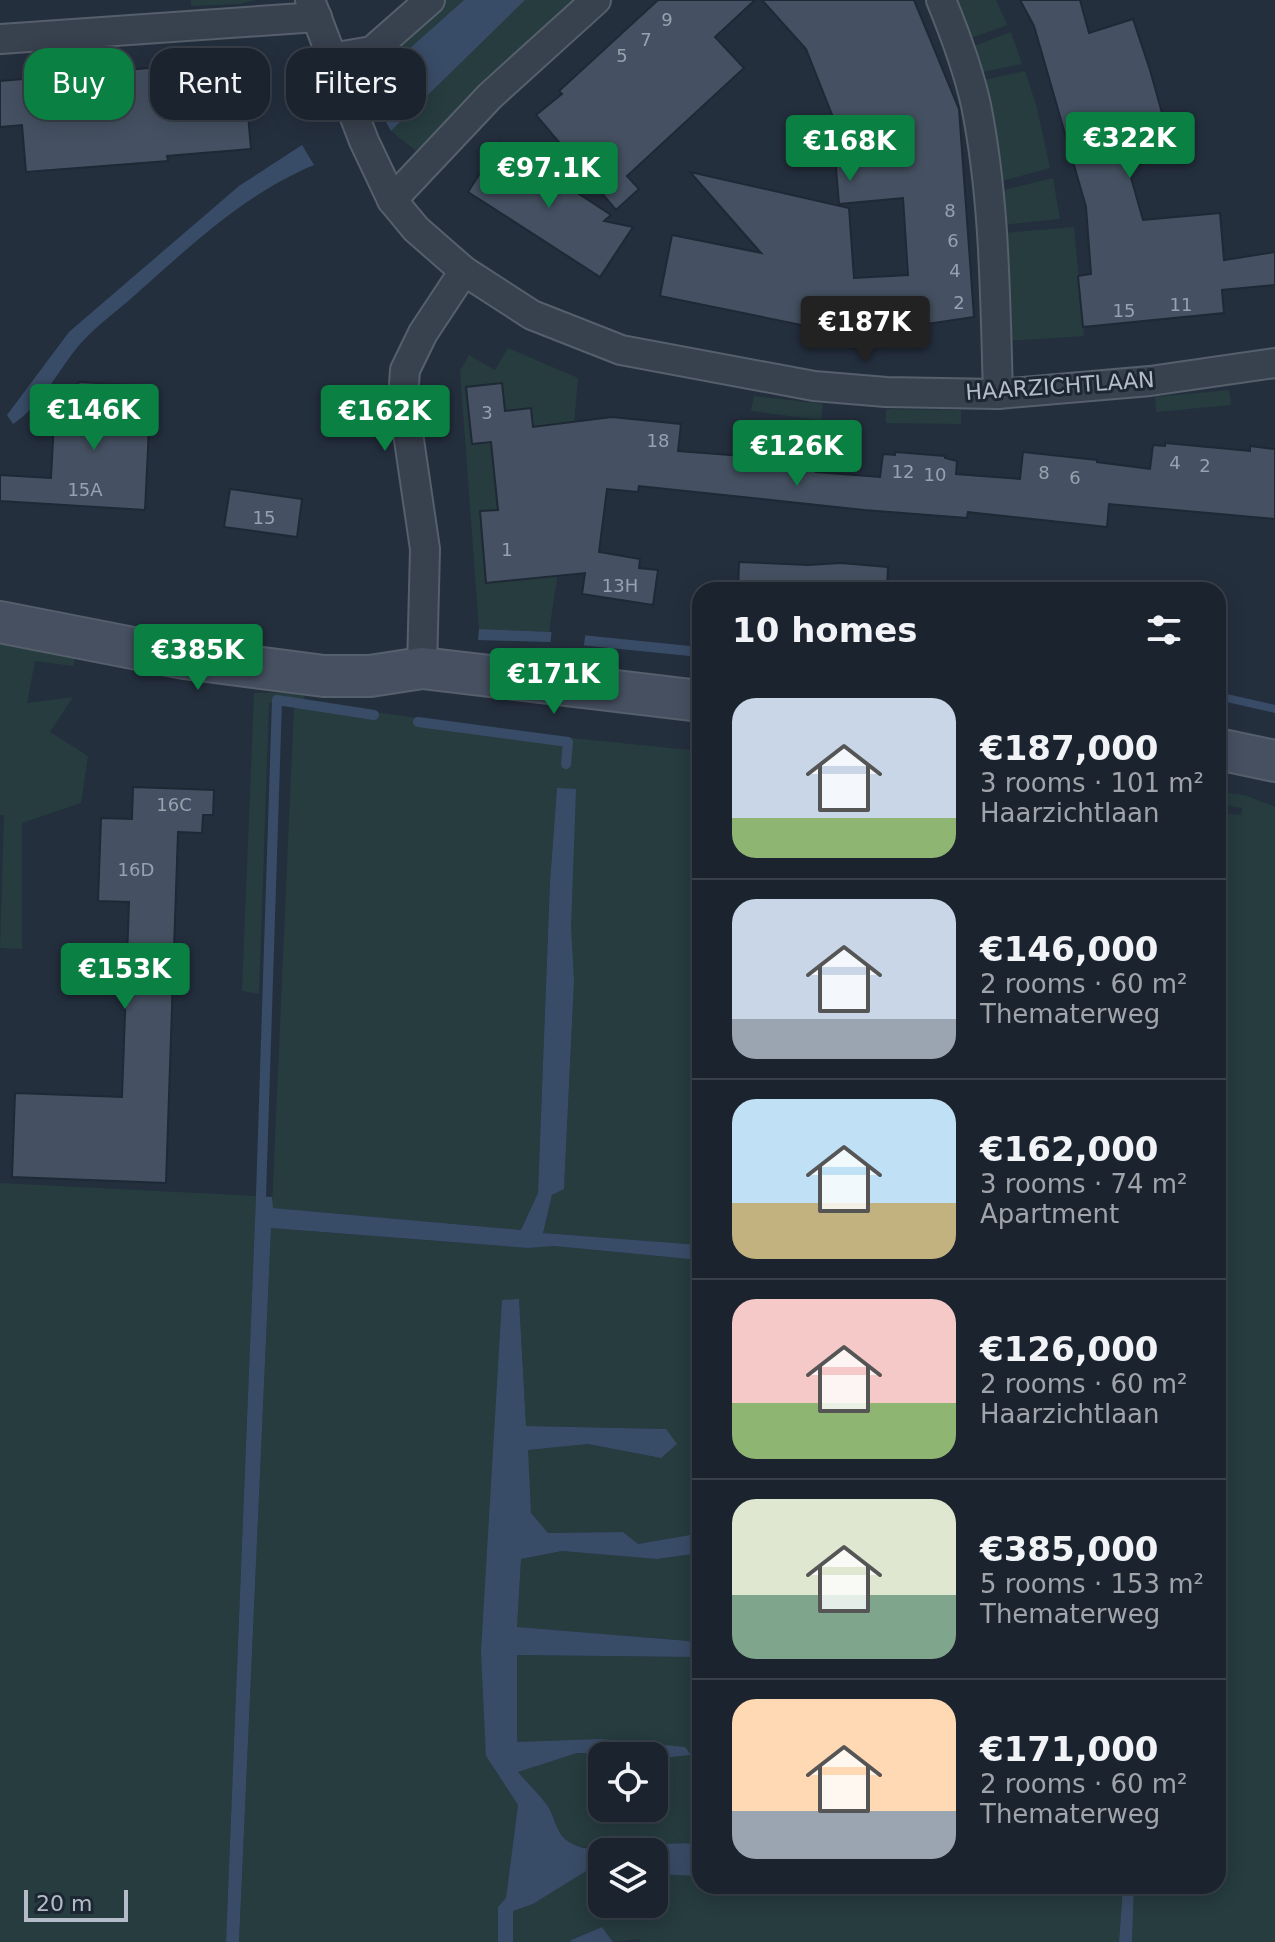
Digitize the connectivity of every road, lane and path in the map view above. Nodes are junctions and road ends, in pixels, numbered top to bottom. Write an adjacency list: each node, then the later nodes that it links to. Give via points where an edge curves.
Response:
1 (430, 0): 7 (street)
2 (596, 0): 9 (street, via 490,96)
3 (941, 0): 12 (street, via 960,48 984,152 993,236)
4 (313, 8): 5 (street); 6 (street, HAARZICHTLAAN)
5 (0, 39)
6 (327, 48)
7 (375, 48)
8 (356, 120): 9 (street, HAARZICHTLAAN)
9 (392, 200): 10 (street, HAARZICHTLAAN)
10 (464, 271): 12 (street, HAARZICHTLAAN, via 532,315 621,350 814,386); 14 (street, via 405,370 403,399 425,549)
11 (1275, 363): 12 (street, HAARZICHTLAAN)
12 (998, 394)
13 (0, 622): 14 (street, via 184,658 324,676)
14 (422, 668): 15 (street)
15 (692, 700)
16 (1226, 751): 17 (street)
17 (1275, 761)

